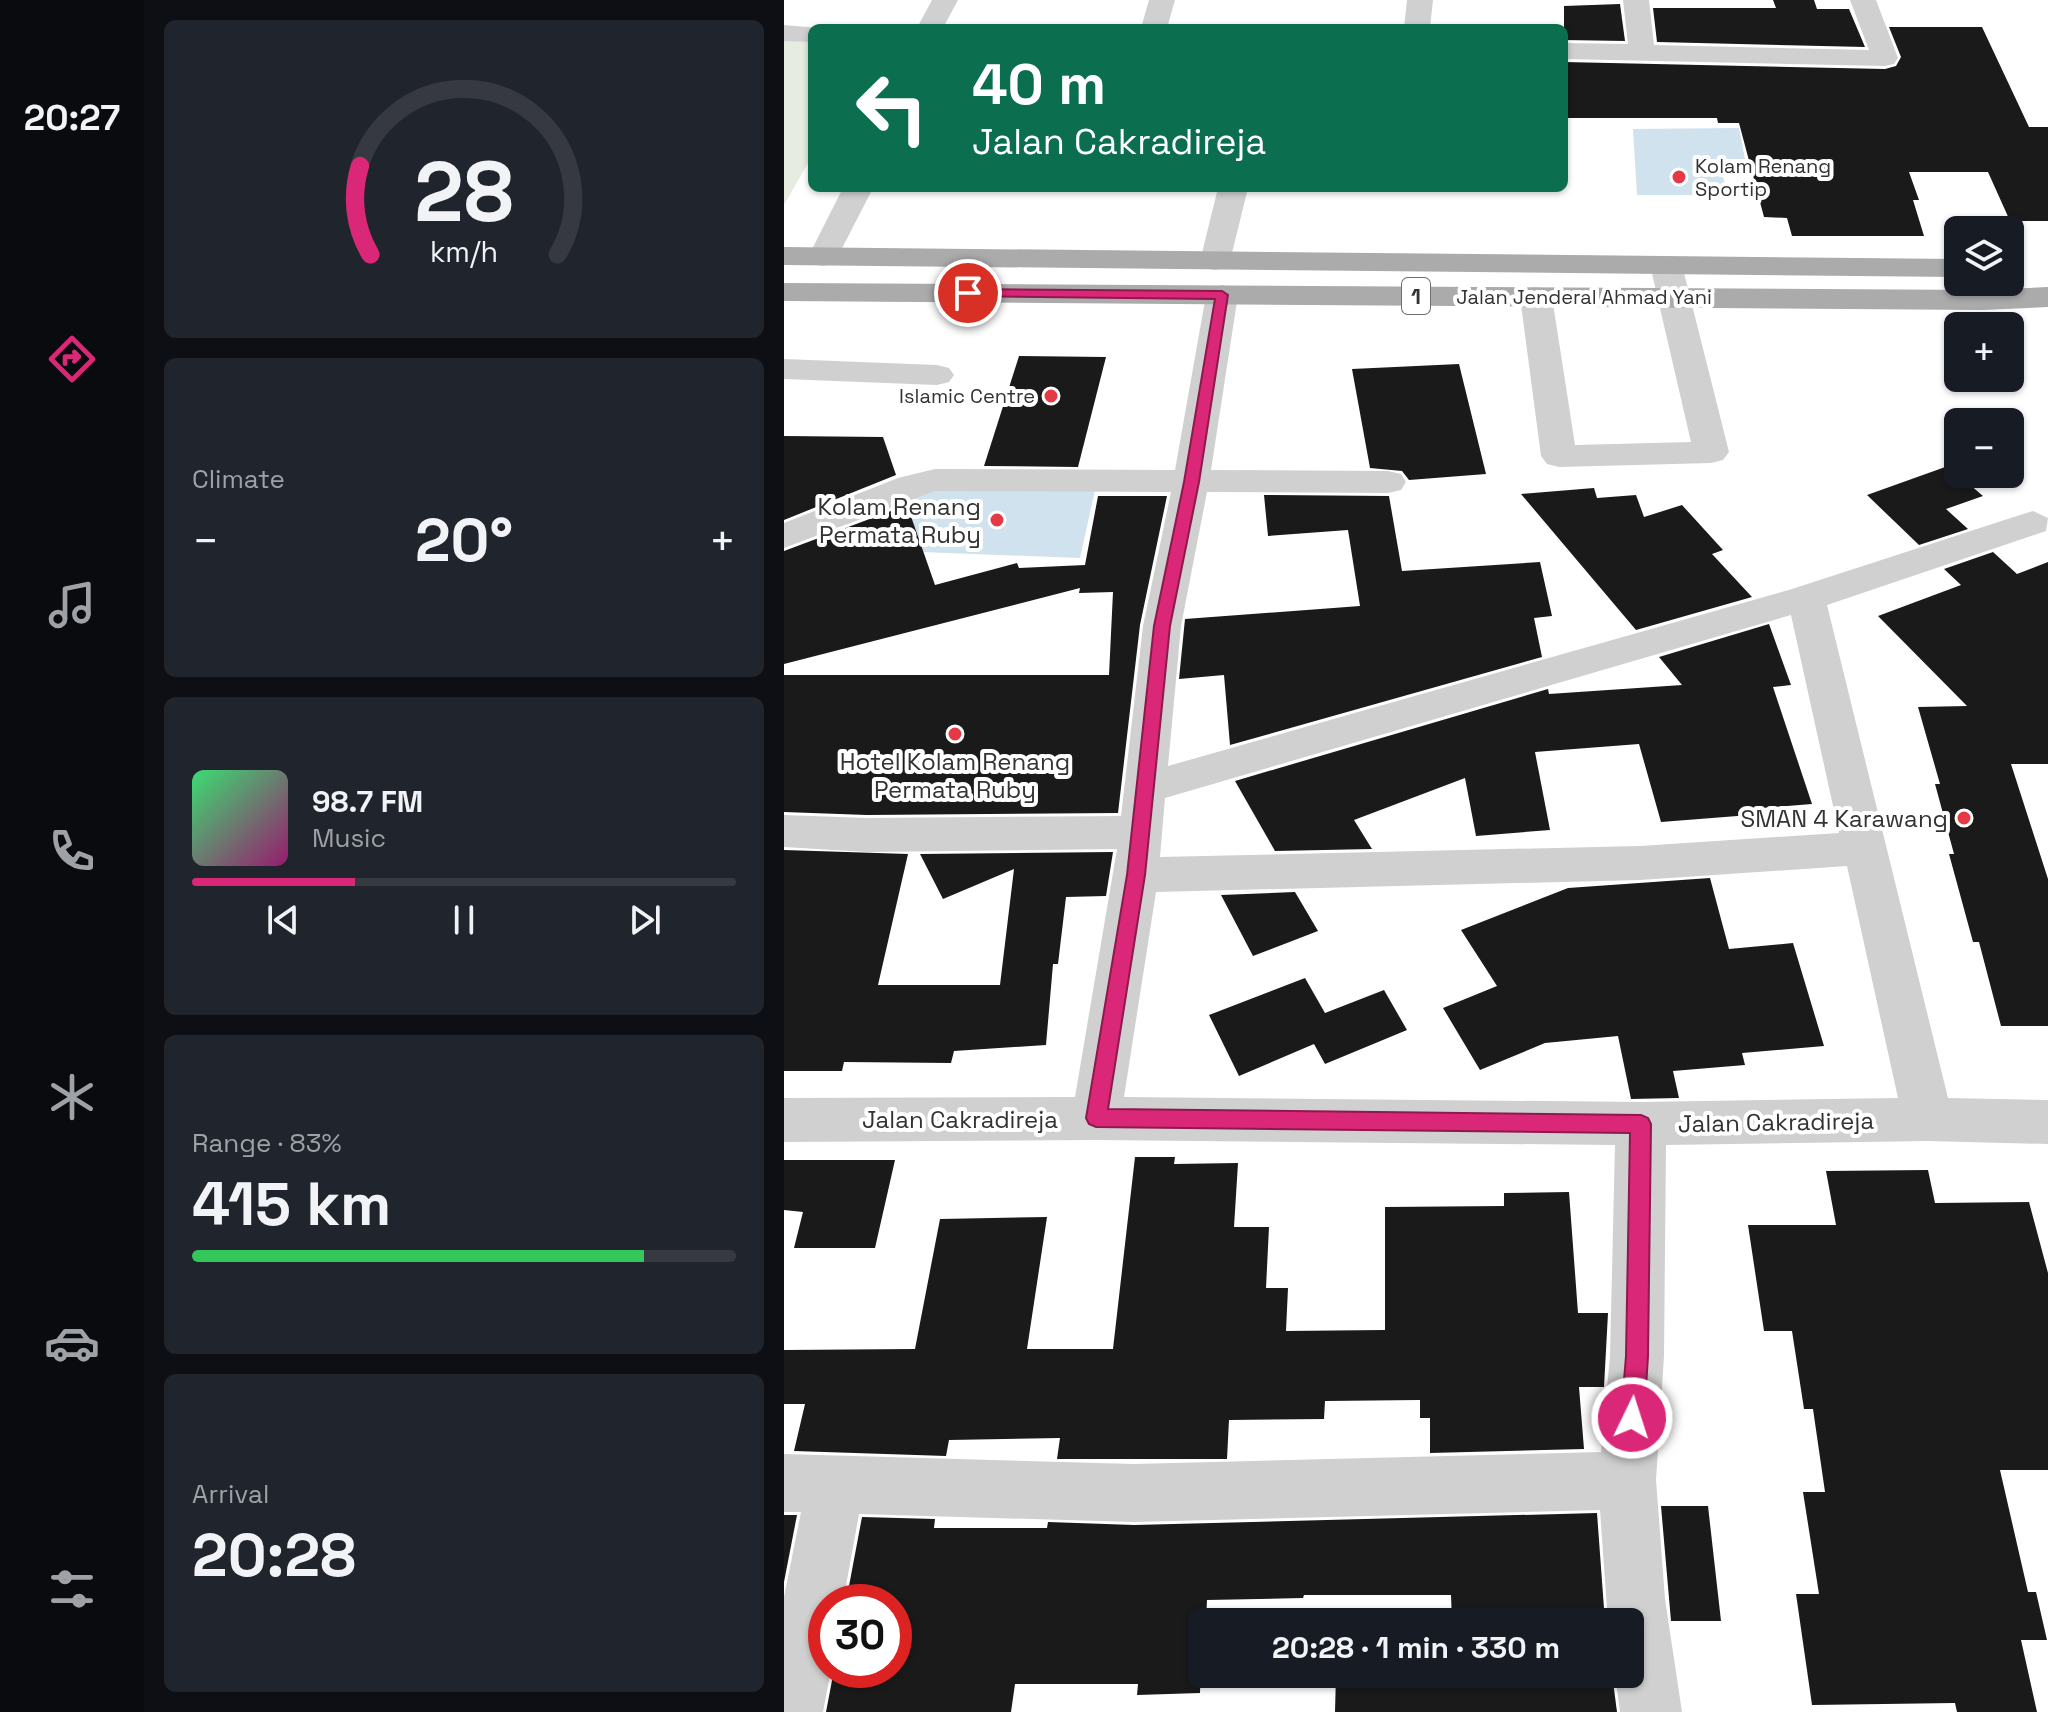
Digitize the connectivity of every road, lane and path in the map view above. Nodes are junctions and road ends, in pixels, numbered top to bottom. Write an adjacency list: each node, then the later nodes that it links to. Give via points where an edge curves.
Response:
1 (945, 0): 6 (street)
2 (1162, 0): 7 (street)
3 (1420, 0): 8 (street)
4 (1636, 0): 12 (street)
5 (1863, 0): 12 (street, via 1885,58)
6 (932, 24)
7 (1155, 24)
8 (1417, 24)
9 (784, 33): 10 (street)
10 (808, 34)
11 (1568, 51): 12 (street)
12 (1642, 52)
13 (856, 192): 16 (street)
14 (1232, 192): 19 (street)
15 (784, 256): 16 (main road, Jalan Jenderal Ahmad Yani / 1)
16 (823, 257): 19 (main road, Jalan Jenderal Ahmad Yani / 1)
17 (1666, 265): 18 (main road, Jalan Jenderal Ahmad Yani / 1); 19 (main road, Jalan Jenderal Ahmad Yani / 1); 23 (street)
18 (1944, 268)
19 (1219, 278): 21 (main road, Jalan Jenderal Ahmad Yani / 1); 22 (main road, Jalan Jenderal Ahmad Yani / 1); 26 (street)
20 (2044, 278): 23 (main road, Jalan Jenderal Ahmad Yani / 1, via 1983,300)
21 (784, 292)
22 (1536, 297): 23 (main road, Jalan Jenderal Ahmad Yani / 1); 23 (street, via 1559,456 1711,452)
23 (1674, 298)
24 (784, 369): 25 (street)
25 (937, 375)
26 (1191, 482): 27 (street); 29 (street, via 935,480); 31 (street, via 1162,626)
27 (1388, 482)
28 (2033, 523): 30 (street)
29 (784, 536)
30 (1806, 598): 31 (street); 34 (street)
31 (1146, 788): 33 (street)
32 (784, 831): 33 (street)
33 (1141, 832): 35 (street)
34 (1867, 848): 35 (street, via 1640,863); 37 (street)
35 (1136, 875): 36 (street)
36 (1096, 1118): 38 (street, Jalan Cakradireja); 40 (street, Jalan Cakradireja)
37 (1928, 1119): 39 (street, Jalan Cakradireja); 40 (street, Jalan Cakradireja)
38 (784, 1120)
39 (2048, 1122)
40 (1641, 1124): 41 (street, via 1637,1356)
41 (1627, 1480): 42 (street, via 1134,1493); 44 (street, via 1635,1599)
42 (810, 1483): 43 (street)
43 (792, 1712)
44 (1651, 1712)

